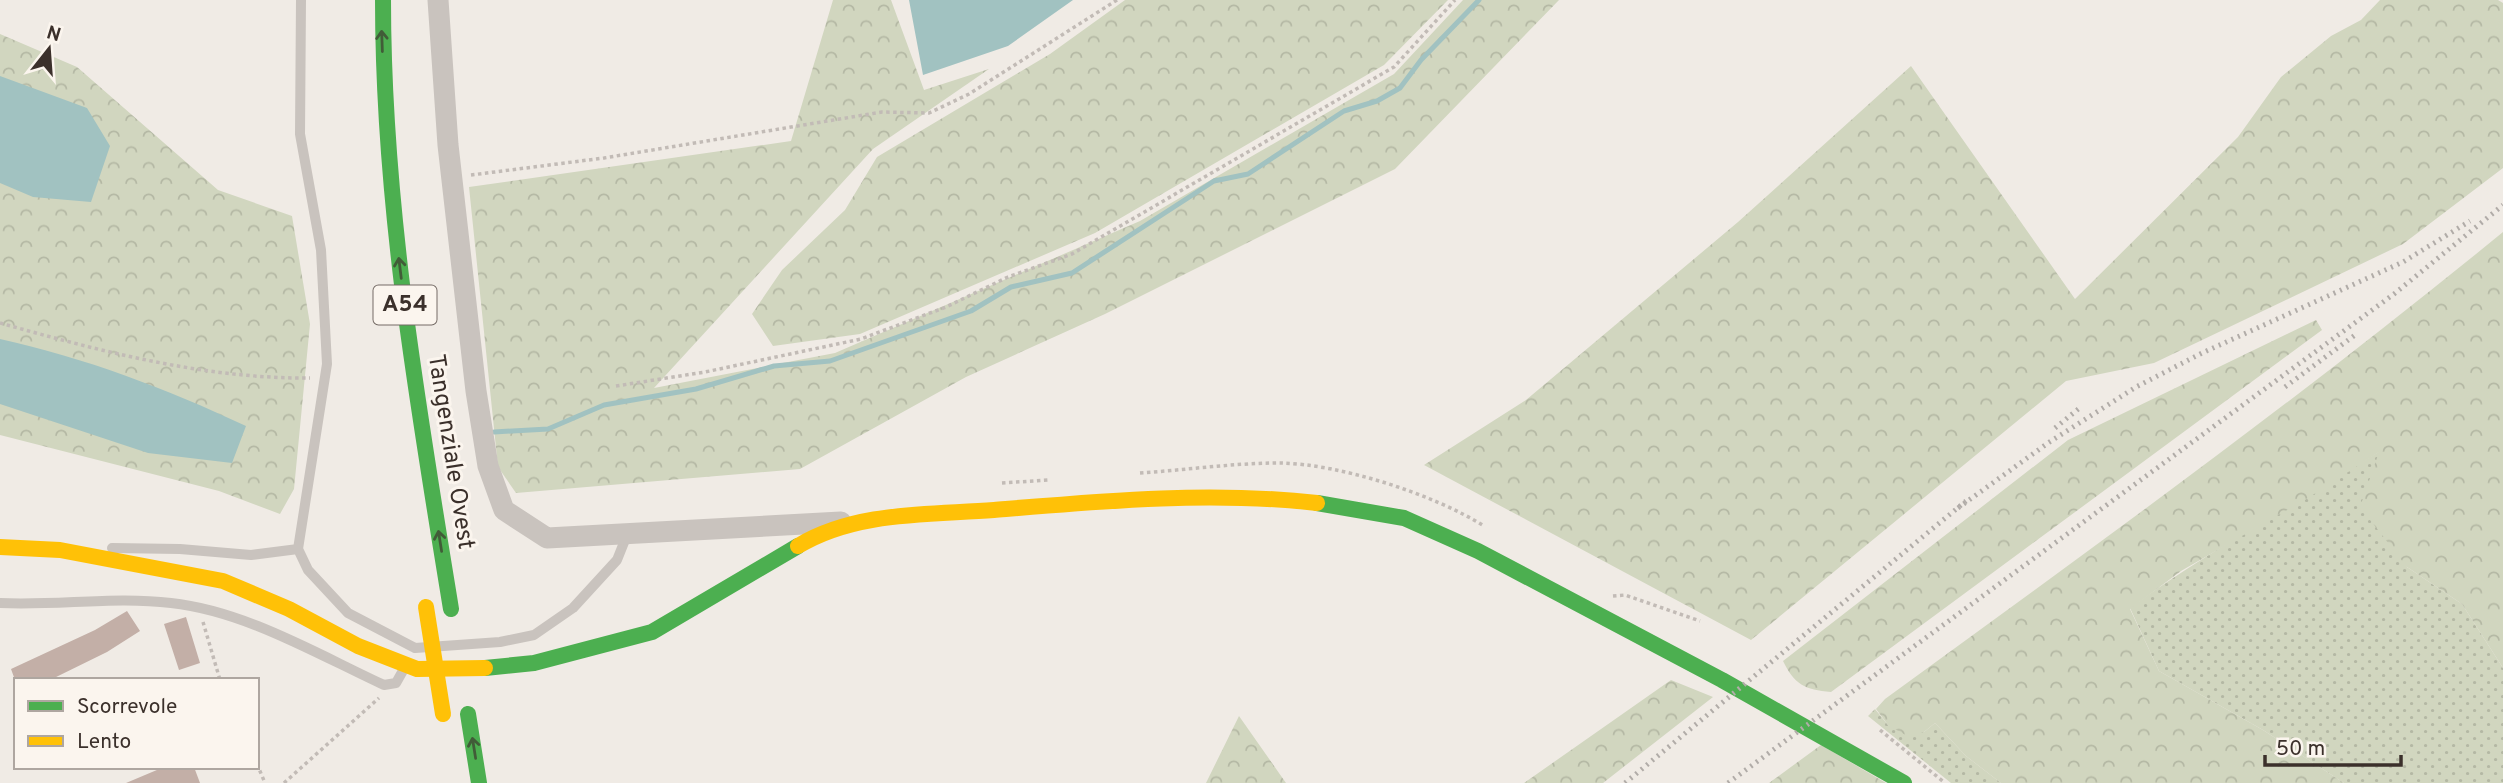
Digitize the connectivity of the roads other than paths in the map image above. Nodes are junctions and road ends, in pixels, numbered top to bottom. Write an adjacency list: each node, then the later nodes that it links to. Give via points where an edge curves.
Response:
1 (300, 0): 8 (lane, via 300,134 321,250 327,364)
2 (383, 0): 17 (main road, Tangenziale Ovest / A54, one-way to 2, via 390,188)
3 (438, 0): 6 (street, via 452,177 488,466 504,510 547,538)
4 (857, 521): 5 (street); 10 (main road); 18 (main road, via 1129,499 1266,497 1404,518 1478,551)
5 (754, 525): 6 (street); 10 (street, via 774,538)
6 (627, 535): 13 (lane, via 617,560 573,608 534,635)
7 (0, 547): 9 (main road)
8 (298, 549): 9 (lane, via 251,555 168,548); 13 (lane, via 308,570 348,613 415,648)
9 (61, 550): 14 (main road, via 223,581)
10 (778, 557): 15 (main road, via 652,632 534,663)
11 (426, 601): 16 (main road, bridge)
12 (0, 603): 14 (lane, via 171,603 247,623 384,684 396,683)
13 (500, 642): 15 (lane)
14 (406, 665): 15 (main road)
15 (479, 669)
16 (444, 721)
17 (479, 783)
18 (1904, 783)

